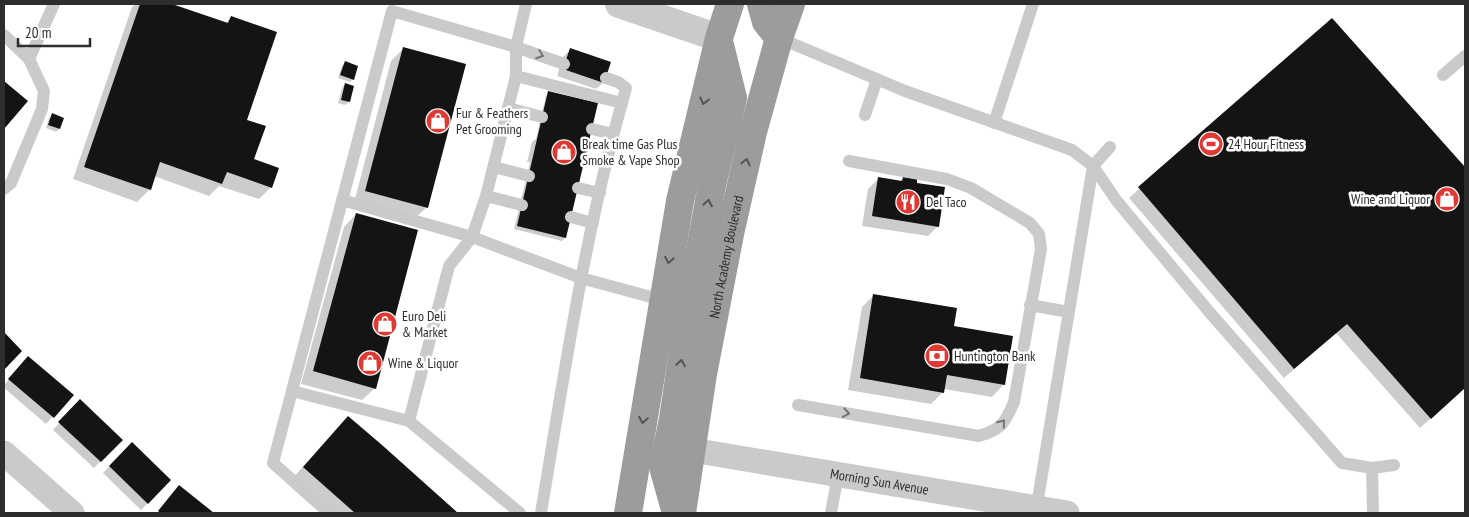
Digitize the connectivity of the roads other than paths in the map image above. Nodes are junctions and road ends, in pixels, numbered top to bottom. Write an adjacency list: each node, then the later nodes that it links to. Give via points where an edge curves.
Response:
1 (54, 4): 13 (lane)
2 (526, 4): 11 (lane)
3 (619, 4): 9 (street)
4 (730, 4): 9 (highway)
5 (761, 4): 10 (highway, via 766,22)
6 (791, 4): 10 (highway, North Academy Boulevard)
7 (1033, 4): 23 (lane)
8 (4, 35): 13 (lane)
9 (719, 38): 41 (highway, one-way to 41, via 680,201); 58 (highway, one-way to 9, via 663,467 712,185 733,98)
10 (779, 38): 18 (lane); 47 (highway, North Academy Boulevard, one-way to 10, via 730,234)
11 (516, 47): 14 (lane, one-way to 14); 16 (lane); 35 (lane, via 392,11)
12 (1465, 56): 15 (lane)
13 (29, 59): 32 (lane, via 44,91 42,109 10,183)
14 (564, 64)
15 (1443, 75)
16 (516, 76): 19 (lane); 20 (lane)
17 (606, 78): 19 (lane, via 626,88)
18 (877, 79): 21 (lane); 23 (lane)
19 (622, 103): 25 (lane)
20 (508, 108): 22 (lane); 29 (lane)
21 (865, 115)
22 (542, 117)
23 (994, 123): 28 (lane, via 1072,150)
24 (592, 129): 25 (lane)
25 (613, 134): 33 (lane)
26 (1110, 147): 28 (lane)
27 (849, 161): 42 (lane, via 947,179 971,188 1030,224 1039,234 1041,249)
28 (1093, 166): 43 (lane); 50 (lane, via 1116,200 1211,314 1342,463)
29 (494, 167): 30 (lane); 34 (lane)
30 (529, 176)
31 (578, 188): 33 (lane)
32 (4, 189)
33 (600, 193): 38 (lane)
34 (486, 196): 36 (lane); 39 (lane)
35 (342, 200): 39 (lane); 44 (lane)
36 (522, 205)
37 (571, 217): 38 (lane)
38 (592, 223): 40 (lane)
39 (472, 238): 40 (lane); 46 (lane, via 449,266)
40 (581, 278): 41 (lane); 56 (lane)
41 (662, 300): 57 (highway, one-way to 57)
42 (1030, 305): 43 (lane); 45 (lane, one-way to 42, via 979,436 995,431 1005,422 1014,402)
43 (1069, 312): 52 (lane)
44 (292, 391): 46 (lane); 54 (lane, via 273,463)
45 (798, 405)
46 (409, 421): 55 (lane)
47 (692, 450): 51 (street, Morning Sun Avenue); 59 (highway, North Academy Boulevard)
48 (1394, 465): 50 (lane)
49 (8, 466): 53 (street)
50 (1372, 468): 62 (lane)
51 (838, 474): 52 (street, Morning Sun Avenue); 60 (lane)
52 (1036, 510): 61 (street, Morning Sun Avenue)
53 (72, 513)
54 (329, 513)
55 (520, 513)
56 (541, 513)
57 (628, 513)
58 (676, 513)
59 (682, 513)
60 (831, 513)
61 (1067, 513)
62 (1373, 513)

